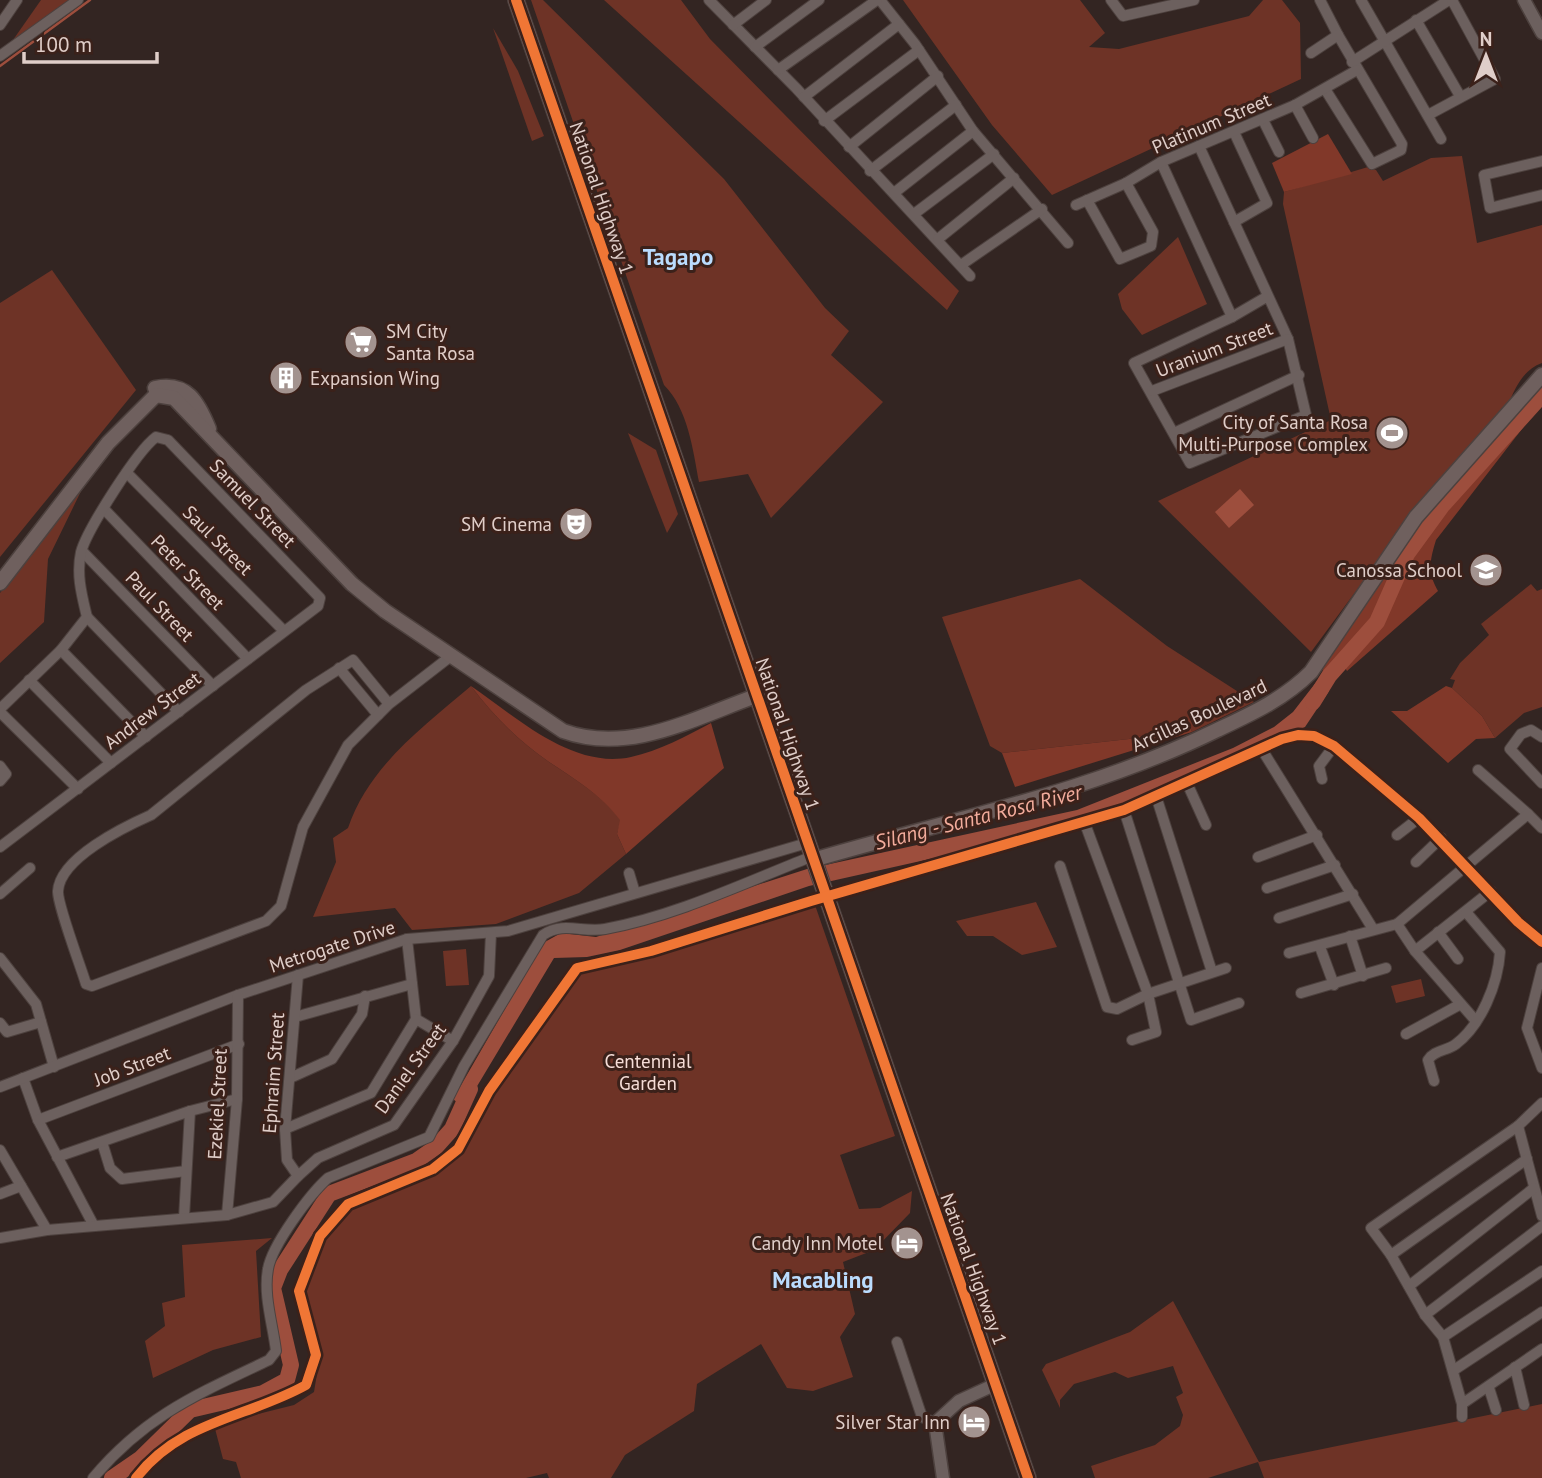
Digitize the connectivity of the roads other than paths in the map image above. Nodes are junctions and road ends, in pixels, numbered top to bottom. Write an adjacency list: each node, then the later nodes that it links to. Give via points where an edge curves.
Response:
1 (4, 0): 15 (street)
2 (17, 0): 15 (street)
3 (78, 0): 26 (street)
4 (516, 0): 84 (highway, National Highway 1)
5 (766, 0): 18 (street)
6 (819, 0): 23 (street)
7 (879, 0): 17 (street); 28 (street)
8 (1111, 0): 9 (street, via 1123,16)
9 (1194, 0)
10 (1320, 0): 21 (street)
11 (1450, 0): 16 (street, Platinum Street); 31 (street, via 1495,79)
12 (1524, 0): 20 (street)
13 (711, 1): 18 (street)
14 (1363, 1): 22 (street)
15 (10, 10): 19 (street)
16 (1416, 20): 22 (street, Platinum Street); 31 (street)
17 (899, 24): 24 (street); 32 (street)
18 (733, 25): 23 (street)
19 (0, 26)
20 (1542, 33)
21 (1338, 35): 25 (street); 27 (street)
22 (1384, 43): 27 (street, Platinum Street); 35 (street)
23 (755, 47): 28 (street)
24 (919, 50): 29 (street); 37 (street)
25 (1311, 53)
26 (0, 56)
27 (1355, 66): 30 (street, Platinum Street); 30 (street, via 1402,144 1401,150 1371,164)
28 (778, 70): 32 (street)
29 (938, 76): 33 (street); 43 (street)
30 (1325, 89): 34 (street, Platinum Street)
31 (1460, 96): 35 (street)
32 (804, 97): 37 (street)
33 (956, 104): 38 (street); 48 (street)
34 (1295, 105): 36 (street, Platinum Street); 40 (street)
35 (1428, 115): 41 (street)
36 (1263, 120): 39 (street, Platinum Street); 44 (street)
37 (824, 121): 43 (street)
38 (972, 131): 45 (street); 51 (street)
39 (1234, 132): 42 (street, Platinum Street); 57 (street, via 1267,203)
40 (1313, 138)
41 (1441, 139)
42 (1199, 146): 47 (street, Platinum Street); 57 (street)
43 (849, 147): 48 (street)
44 (1279, 152)
45 (994, 154): 49 (street); 56 (street)
46 (1542, 161): 52 (street, via 1484,175 1490,208)
47 (1161, 162): 50 (street, Platinum Street); 63 (street)
48 (870, 170): 51 (street)
49 (1014, 178): 55 (street); 58 (street)
50 (1126, 183): 53 (street, Platinum Street); 53 (street, via 1153,232 1151,246 1120,259)
51 (894, 193): 56 (street)
52 (1542, 195)
53 (1087, 200): 54 (street, Platinum Street)
54 (1076, 205)
55 (1042, 209): 59 (street); 60 (street)
56 (914, 214): 58 (street)
57 (1234, 222): 62 (street)
58 (938, 239): 60 (street)
59 (1068, 243)
60 (961, 265): 61 (street)
61 (970, 276)
62 (1268, 296): 63 (street); 64 (street)
63 (1232, 317): 67 (street, via 1135,363)
64 (1288, 339): 65 (street); 67 (street, Uranium Street)
65 (1299, 375): 68 (street); 68 (street, via 1307,415 1190,463)
66 (1542, 375): 112 (main road, Arcillas Boulevard, via 1416,517 1311,672 1289,693 1198,740 1068,789)
67 (1152, 391): 68 (street)
68 (1174, 433)
69 (127, 473): 70 (street); 75 (street, Samuel Street, via 152,440 160,436 168,440); 77 (street, Saul Street)
70 (104, 509): 72 (street); 80 (street, Peter Street)
71 (42, 523): 73 (main road); 74 (main road); 79 (main road, via 89,457 153,388 182,389 193,396 211,433 333,567 373,602)
72 (82, 551): 76 (street, via 79,579); 83 (street, Paul Street)
73 (0, 573)
74 (0, 583)
75 (320, 598): 77 (street, Andrew Street, via 317,606)
76 (87, 617): 78 (street); 87 (street)
77 (284, 632): 80 (street, Andrew Street)
78 (61, 650): 82 (street); 89 (street)
79 (451, 656): 84 (main road, via 545,721 597,740 631,739); 85 (street)
80 (248, 659): 83 (street, Andrew Street)
81 (339, 668): 85 (street, via 357,662); 88 (street); 88 (street, via 151,815 122,828 67,868 58,891 86,984 92,986 266,921 281,906 315,801 348,745)
82 (29, 680): 86 (street); 93 (street)
83 (213, 686): 87 (street, Andrew Street)
84 (756, 696): 112 (highway, National Highway 1)
85 (389, 704): 88 (street)
86 (0, 711): 100 (street)
87 (179, 712): 89 (street, Andrew Street)
88 (378, 715)
89 (146, 737): 93 (street, Andrew Street)
90 (1542, 737): 99 (street, via 1531,730 1511,743 1510,749)
91 (1334, 747): 92 (street, via 1314,736 1298,734); 96 (street, via 1319,766); 104 (street)
92 (1261, 748): 98 (street); 108 (street)
93 (111, 763): 100 (street, Andrew Street)
94 (0, 766): 97 (street, via 6,774)
95 (1478, 770): 103 (street)
96 (1322, 779)
97 (0, 781)
98 (1187, 783): 101 (street); 106 (street)
99 (1542, 783)
100 (78, 789): 111 (street, Andrew Street)
101 (1156, 796): 102 (street); 143 (street)
102 (1124, 810): 105 (street); 146 (street)
103 (1528, 814): 107 (street); 118 (street)
104 (1419, 818): 109 (street); 110 (street)
105 (1084, 821): 125 (street); 151 (street)
106 (1206, 825)
107 (1542, 828)
108 (1317, 835): 113 (street); 115 (street)
109 (1397, 835)
110 (1441, 838): 114 (street); 118 (street)
111 (0, 847)
112 (809, 853): 122 (street, Metrogate Drive); 125 (highway, National Highway 1); 209 (street, via 717,895 662,913 605,929 557,927 543,935 464,1066 429,1137 328,1178 279,1245 267,1272 276,1351 269,1360 177,1403)
113 (1258, 857)
114 (1416, 862)
115 (1335, 865): 120 (street); 124 (street)
116 (1060, 866): 151 (street, via 1107,1007 1118,1009)
117 (30, 868): 123 (street)
118 (1466, 868): 121 (street); 128 (street)
119 (629, 873): 122 (street)
120 (1267, 888)
121 (1490, 891): 126 (street); 134 (street)
122 (635, 893): 131 (street, Metrogate Drive)
123 (0, 894)
124 (1353, 894): 127 (street); 129 (street)
125 (826, 896): 202 (highway, National Highway 1); 210 (street, via 573,971 489,1091 458,1149 433,1169 348,1204 320,1236 299,1291 316,1356 306,1385 285,1397 201,1426 171,1444)
126 (1466, 912): 130 (street); 157 (street, via 1500,952 1494,985)
127 (1279, 918)
128 (1396, 924): 129 (street); 136 (street)
129 (1373, 929): 132 (street)
130 (1438, 932): 136 (street); 139 (street)
131 (491, 933): 133 (street, Metrogate Drive); 162 (street, Daniel Street, via 489,976)
132 (1350, 936): 135 (street); 145 (street)
133 (407, 939): 144 (street, Metrogate Drive); 147 (street)
134 (1542, 942)
135 (1320, 947): 137 (street); 148 (street)
136 (1415, 951): 154 (street)
137 (1289, 953)
138 (0, 958): 158 (street, via 36,1004)
139 (1458, 959)
140 (1226, 968): 143 (street)
141 (1386, 968): 145 (street)
142 (1542, 968): 165 (street, via 1527,1028)
143 (1212, 972): 146 (street)
144 (298, 975): 150 (street, Metrogate Drive); 155 (street, Ephraim Street)
145 (1363, 976): 148 (street)
146 (1178, 983): 151 (street); 153 (street, via 1191,1020)
147 (412, 984): 152 (street); 156 (street)
148 (1334, 985): 149 (street)
149 (1301, 993)
150 (238, 995): 163 (street, Ezekiel Street); 164 (street, Metrogate Drive)
151 (1148, 995): 161 (street, via 1156,1032)
152 (365, 996): 155 (street); 167 (street, via 362,1014 332,1059)
153 (1239, 1003)
154 (1460, 1005): 157 (street); 160 (street)
155 (295, 1017): 167 (street, Ephraim Street)
156 (416, 1018): 162 (street); 175 (street, via 370,1093)
157 (1475, 1020): 168 (street, via 1461,1040 1427,1059)
158 (41, 1022): 159 (street, via 7,1032); 164 (street)
159 (0, 1023)
160 (1406, 1034)
161 (1132, 1040)
162 (453, 1041): 181 (street, Daniel Street, via 394,1125 318,1158)
163 (239, 1044): 170 (street, Ezekiel Street); 173 (street, Job Street)
164 (54, 1067): 166 (street, Metrogate Drive)
165 (1542, 1068)
166 (23, 1078): 169 (street, Metrogate Drive); 173 (street)
167 (290, 1078): 175 (street, Ephraim Street)
168 (1434, 1081)
169 (0, 1087)
170 (237, 1098): 172 (street); 185 (street, Ezekiel Street)
171 (1542, 1102): 174 (street)
172 (190, 1111): 176 (street); 180 (street)
173 (38, 1120): 178 (street)
174 (1518, 1126): 179 (street); 192 (street, via 1371,1228)
175 (285, 1129): 181 (street, Ephraim Street, via 287,1160)
176 (102, 1143): 178 (street); 180 (street, via 110,1168 121,1178)
177 (0, 1150): 182 (street)
178 (57, 1157): 188 (street)
179 (1527, 1159): 183 (street); 192 (street)
180 (186, 1171): 187 (street)
181 (298, 1176): 185 (street, via 273,1202)
182 (21, 1186): 184 (street); 190 (street)
183 (1534, 1188): 186 (street); 194 (street)
184 (0, 1194)
185 (228, 1215): 187 (street)
186 (1542, 1216)
187 (184, 1218): 188 (street)
188 (94, 1226): 190 (street)
189 (1542, 1226): 196 (street)
190 (47, 1230): 191 (street)
191 (0, 1238)
192 (1391, 1255): 194 (street)
193 (1542, 1271): 197 (street)
194 (1409, 1286): 196 (street)
195 (1542, 1312): 201 (street)
196 (1425, 1315): 197 (street)
197 (1443, 1337): 201 (street)
198 (897, 1342): 208 (street, via 922,1418)
199 (1542, 1349): 200 (street)
200 (1515, 1367): 203 (street); 205 (street)
201 (1454, 1370): 204 (street)
202 (996, 1384): 208 (street, via 959,1401); 212 (highway, National Highway 1)
203 (1489, 1388): 204 (street); 206 (street)
204 (1462, 1404): 207 (street)
205 (1524, 1405)
206 (1496, 1409)
207 (1462, 1417)
208 (934, 1423): 211 (street)
209 (93, 1478)
210 (136, 1478)
211 (943, 1478)
212 (1028, 1478)

